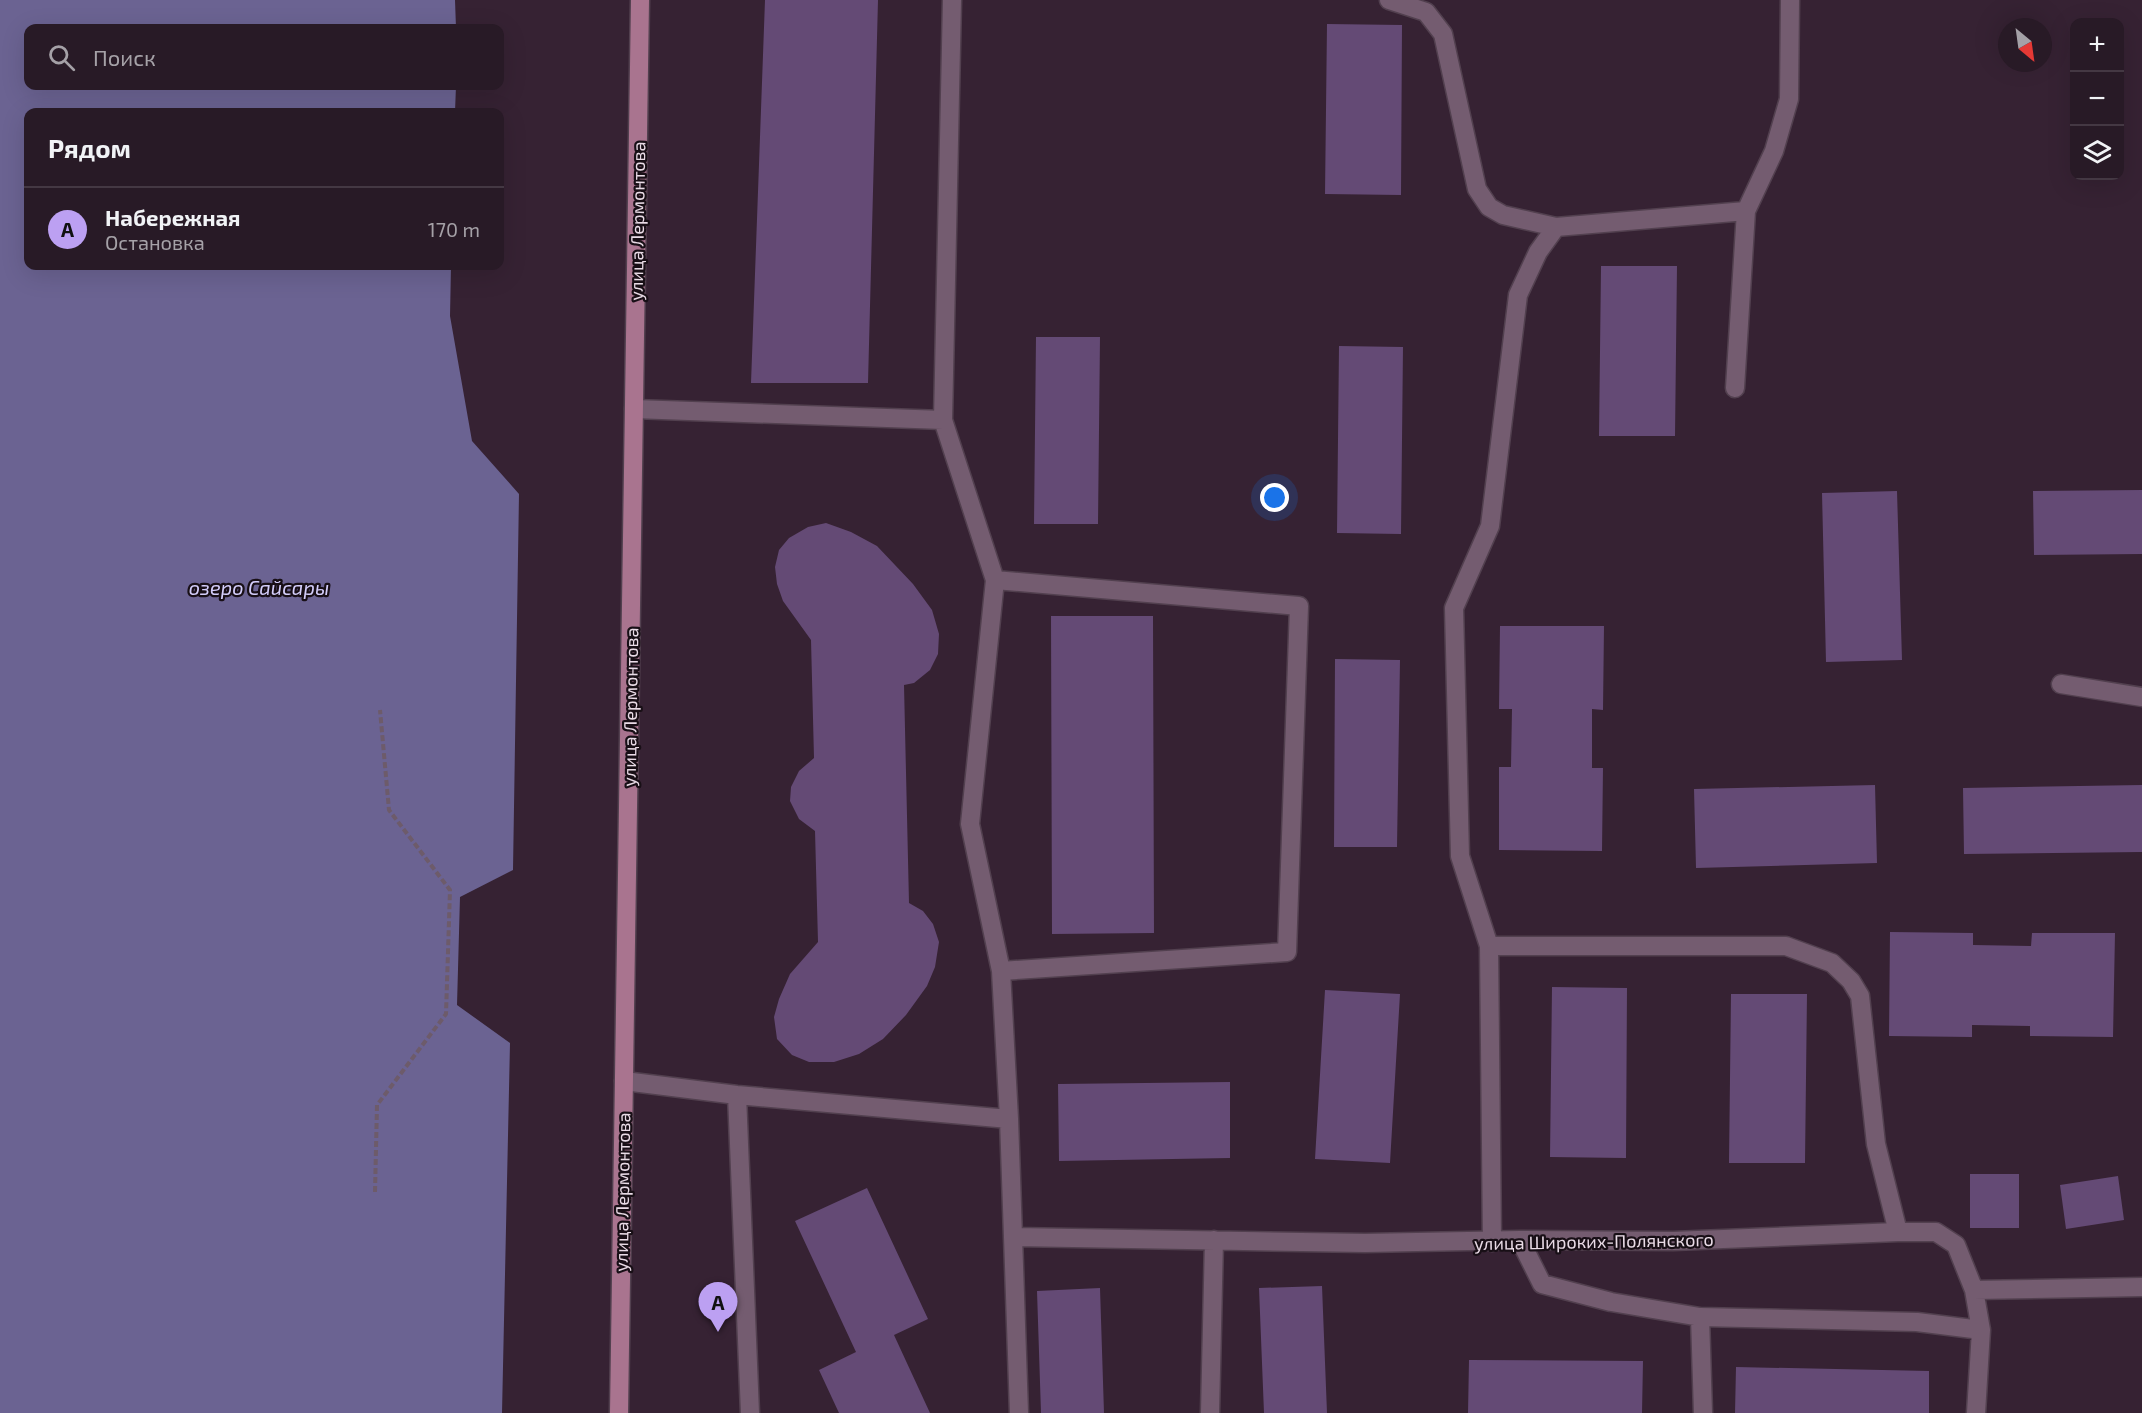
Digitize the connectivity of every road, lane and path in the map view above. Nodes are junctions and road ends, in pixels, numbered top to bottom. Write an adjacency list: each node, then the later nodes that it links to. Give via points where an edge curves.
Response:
1 (640, 0): 8 (main road, улица Лермонтова)
2 (952, 0): 9 (street)
3 (1389, 0): 6 (street, via 1426,12 1443,34 1477,189 1489,207 1503,215)
4 (1790, 0): 5 (street, via 1789,99 1774,151)
5 (1746, 211): 6 (street); 7 (street)
6 (1556, 227): 14 (street, via 1538,252 1518,295 1490,526 1454,608 1460,856)
7 (1735, 388)
8 (634, 409): 9 (street); 16 (main road, улица Лермонтова)
9 (943, 420): 10 (street)
10 (995, 580): 15 (street, via 970,824); 15 (street, via 1299,606 1287,952)
11 (2061, 684): 12 (street)
12 (2142, 697)
13 (380, 710): 19 (path, via 389,810 450,890 446,1014 377,1105)
14 (1490, 946): 20 (street, via 1786,946 1832,963 1860,996 1876,1144); 24 (street)
15 (1001, 971): 18 (street)
16 (624, 1081): 17 (street); 29 (main road, улица Лермонтова)
17 (737, 1095): 18 (street); 30 (street)
18 (1009, 1119): 21 (street)
19 (375, 1192)
20 (1898, 1232): 23 (street, улица Широких-Полянского, via 1673,1241); 26 (street, улица Широких-Полянского, via 1936,1232 1956,1245)
21 (1012, 1238): 22 (street, улица Широких-Полянского); 31 (street)
22 (1214, 1240): 24 (street, улица Широких-Полянского); 32 (street)
23 (1520, 1240): 24 (street, улица Широких-Полянского); 27 (street, via 1542,1284 1611,1302)
24 (1492, 1242)
25 (2142, 1287): 26 (street)
26 (1974, 1290): 28 (street, улица Широких-Полянского)
27 (1700, 1317): 28 (street, via 1917,1322); 33 (street)
28 (1981, 1330): 34 (street, улица Широких-Полянского)
29 (619, 1413)
30 (750, 1413)
31 (1019, 1413)
32 (1210, 1413)
33 (1703, 1413)
34 (1976, 1413)

